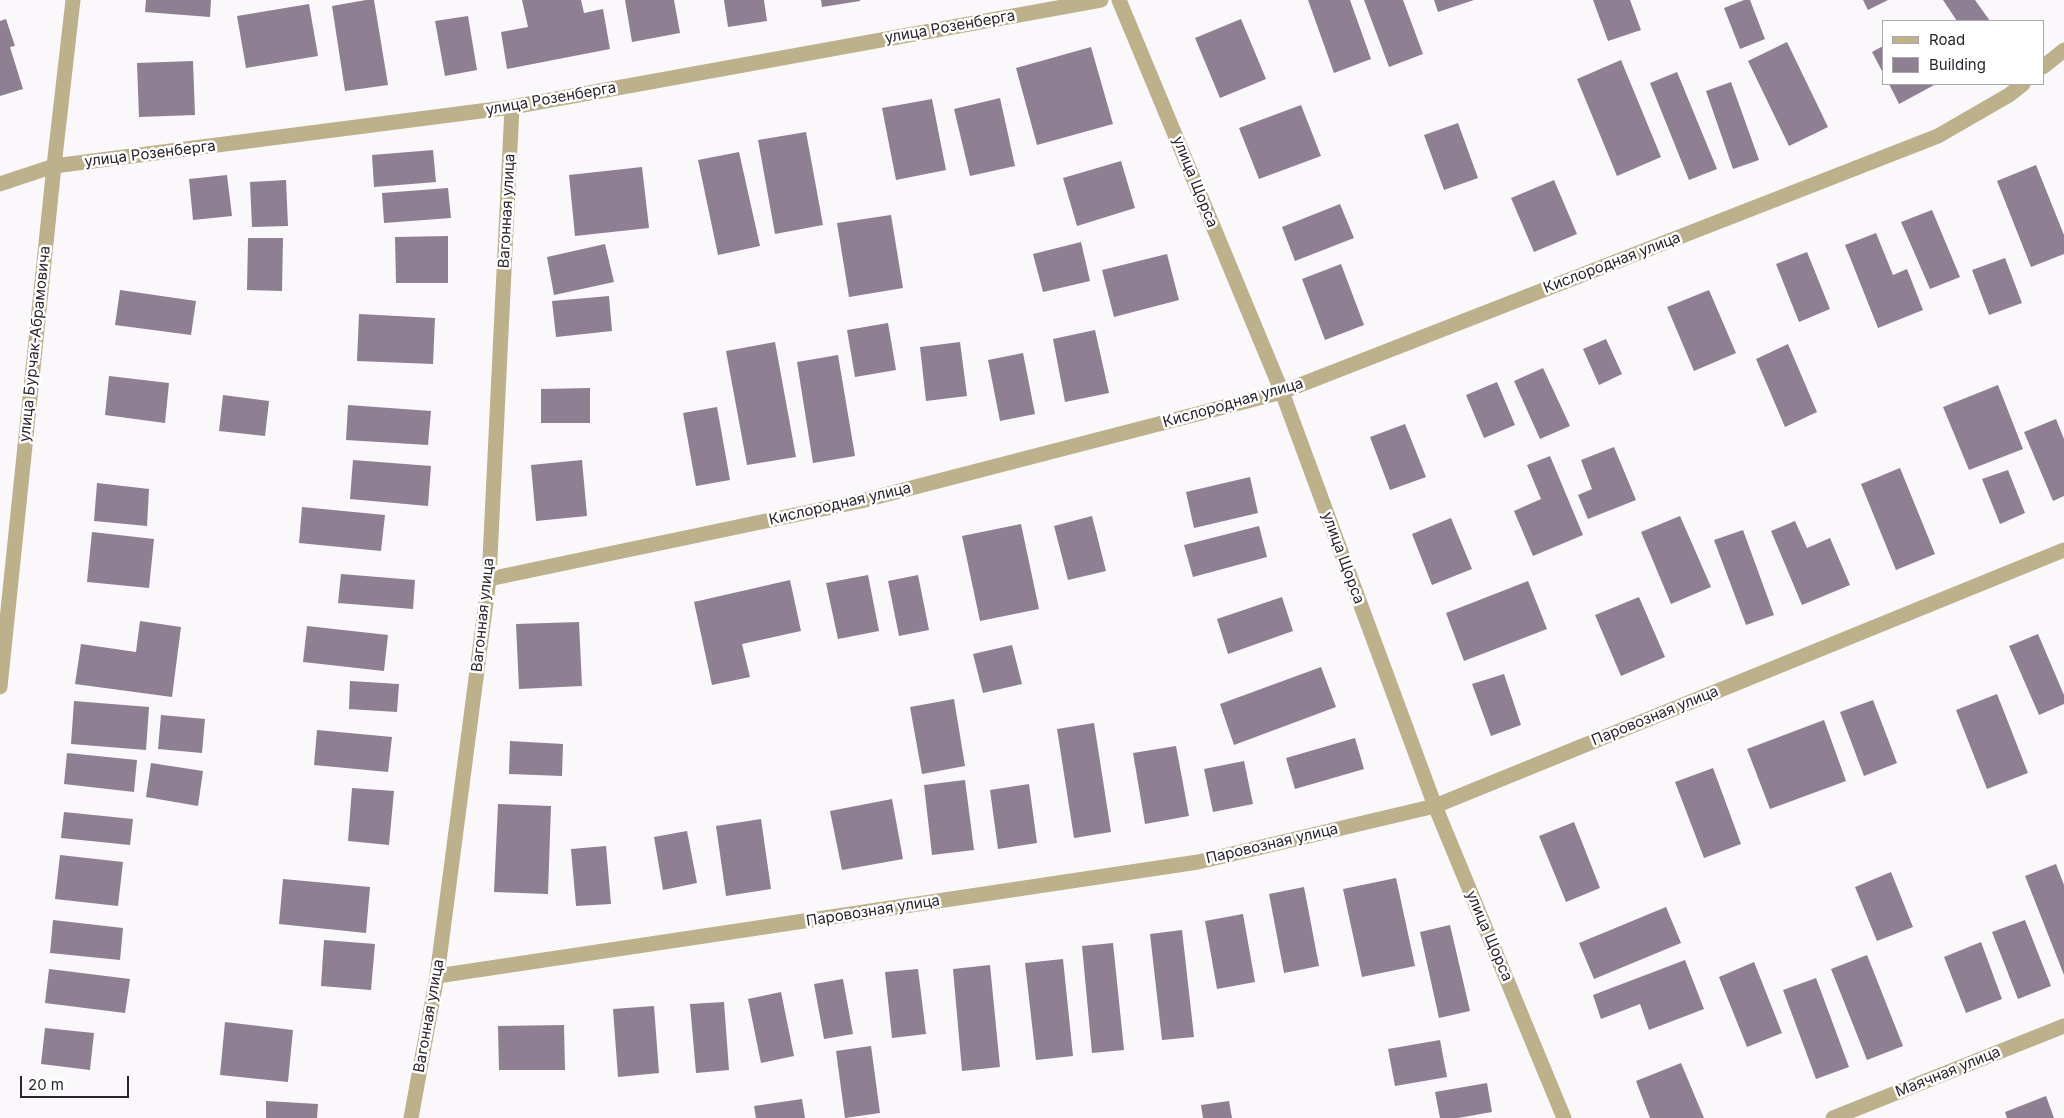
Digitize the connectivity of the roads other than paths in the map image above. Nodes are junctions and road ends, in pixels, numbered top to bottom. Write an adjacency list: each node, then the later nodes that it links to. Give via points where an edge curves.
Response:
1 (73, 0): 8 (street, улица Бурчак-Абрамовича)
2 (1102, 0): 7 (street, улица Розенберга)
3 (1119, 0): 10 (street, улица Щорса)
4 (2064, 50): 5 (street)
5 (2044, 66)
6 (2022, 85): 10 (street, Кислородная улица, via 1938,136)
7 (512, 107): 8 (street, улица Розенберга); 12 (street, Вагонная улица)
8 (54, 166): 9 (street, улица Розенберга); 13 (street, улица Бурчак-Абрамовича)
9 (0, 184)
10 (1282, 392): 12 (street, Кислородная улица, via 861,501); 14 (street, улица Щорса)
11 (2064, 550): 14 (street, Паровозная улица)
12 (489, 579): 15 (street, Вагонная улица)
13 (0, 688)
14 (1435, 806): 15 (street, Паровозная улица, via 1198,862); 18 (street, улица Щорса)
15 (437, 976): 17 (street, Вагонная улица)
16 (2064, 1026): 19 (street, Маячная улица)
17 (411, 1118)
18 (1564, 1118)
19 (1833, 1118)

